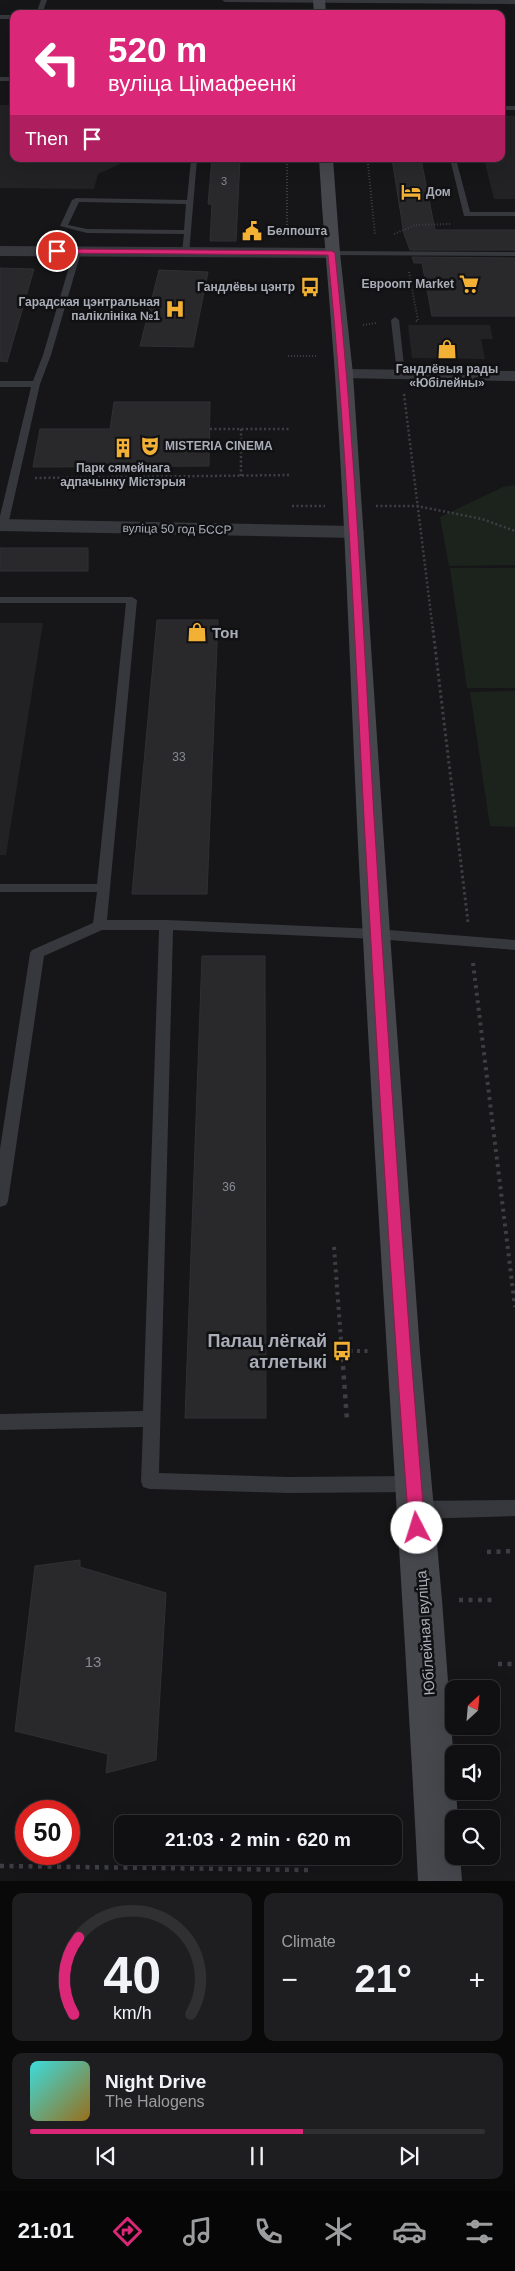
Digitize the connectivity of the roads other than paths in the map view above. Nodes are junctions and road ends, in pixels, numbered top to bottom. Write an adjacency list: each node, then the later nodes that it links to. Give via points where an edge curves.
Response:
1 (225, 0): 2 (lane)
2 (319, 0): 4 (lane)
3 (515, 2): 4 (lane)
4 (484, 4)
5 (194, 162): 8 (lane)
6 (326, 162): 14 (main road, Юбілейная вуліца)
7 (454, 162): 9 (lane, via 467,214)
8 (190, 202): 10 (lane); 10 (lane, via 76,200 64,226 87,231)
9 (515, 214)
10 (187, 232): 13 (lane)
11 (0, 251): 12 (street)
12 (76, 252): 13 (street); 21 (lane)
13 (186, 252): 14 (street)
14 (332, 253): 15 (lane); 17 (main road, Юбілейная вуліца)
15 (515, 254)
16 (396, 320): 18 (lane)
17 (344, 374): 18 (street); 23 (main road, Юбілейная вуліца)
18 (401, 374): 19 (street)
19 (515, 376)
20 (0, 384): 21 (lane)
21 (36, 384): 22 (lane)
22 (2, 525): 23 (street, вуліца 50 год БССР)
23 (354, 532): 29 (main road, Юбілейная вуліца)
24 (0, 600): 26 (lane, via 132,600)
25 (0, 888): 26 (lane)
26 (103, 888): 27 (lane)
27 (100, 925): 28 (lane); 31 (lane, via 37,953)
28 (166, 925): 29 (lane); 32 (lane)
29 (376, 934): 30 (lane); 34 (main road, Юбілейная вуліца)
30 (515, 945)
31 (0, 1201)
32 (152, 1420): 33 (lane); 34 (lane, via 150,1481 290,1485)
33 (0, 1422)
34 (415, 1497): 35 (lane); 36 (main road, Юбілейная вуліца)
35 (515, 1508)
36 (440, 1881)

